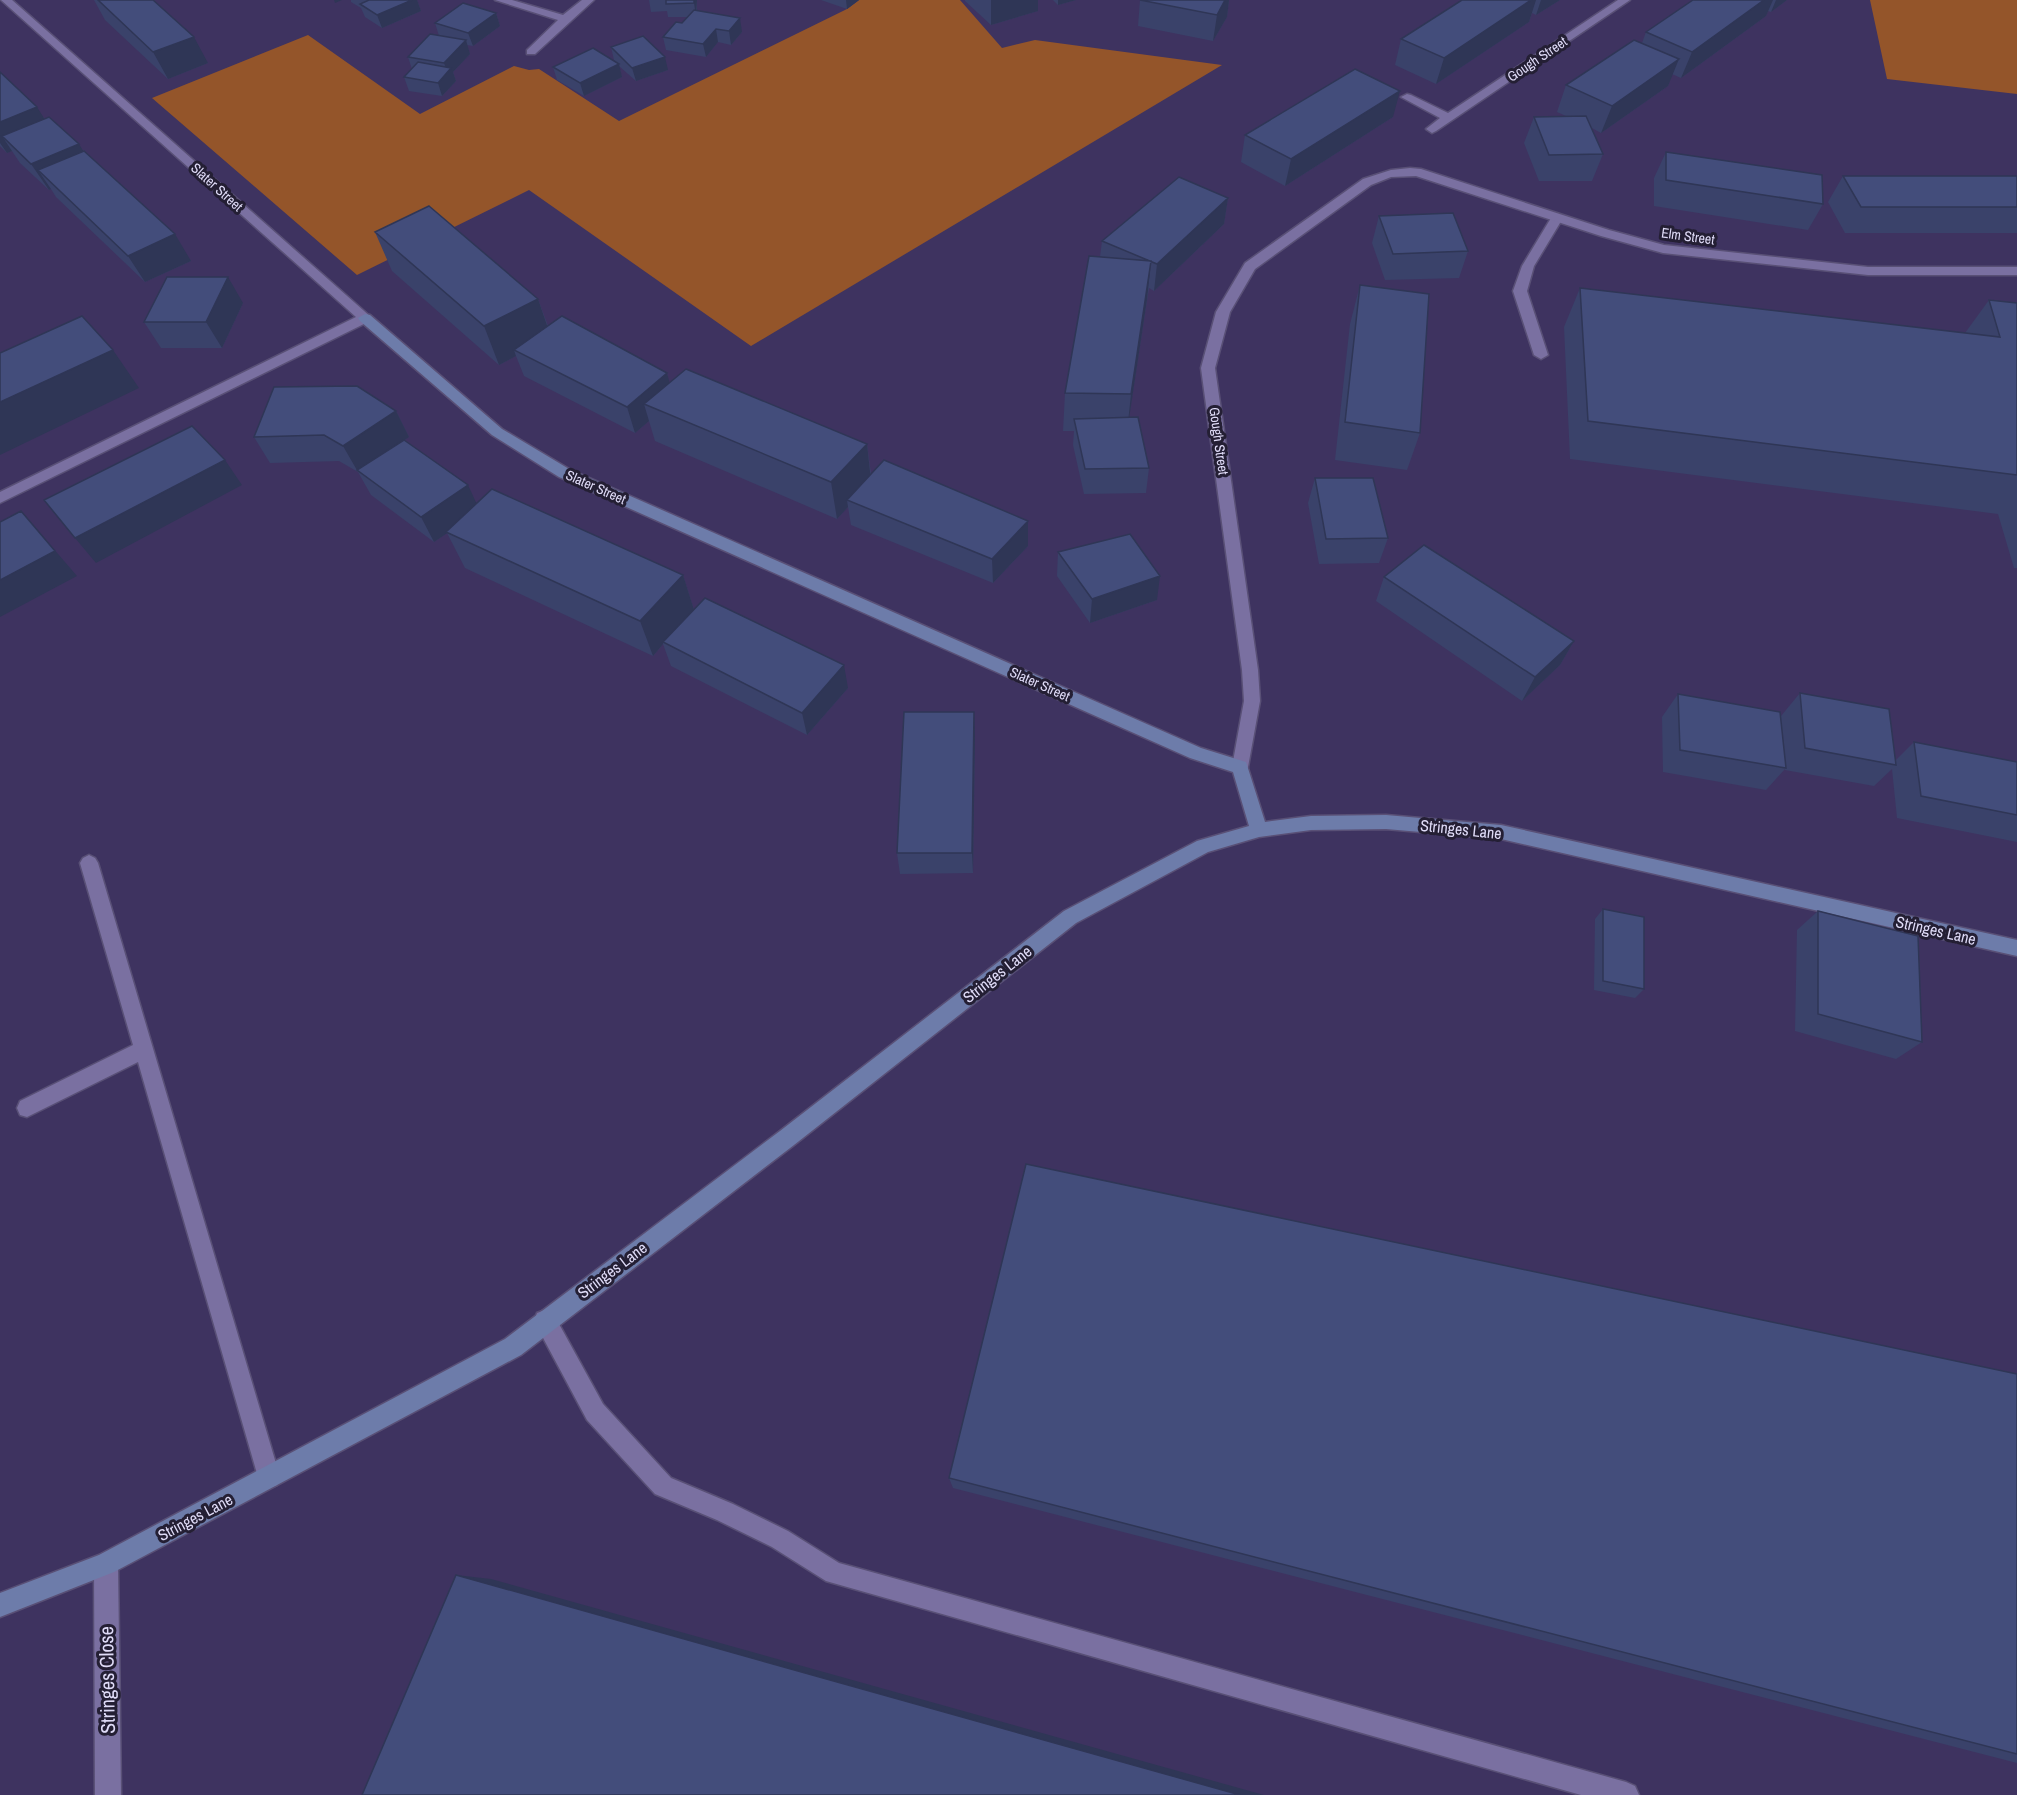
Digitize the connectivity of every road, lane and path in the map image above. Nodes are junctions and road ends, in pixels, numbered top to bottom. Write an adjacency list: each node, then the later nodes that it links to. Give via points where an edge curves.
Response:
1 (6, 0): 13 (street, Slater Street)
2 (500, 0): 5 (street)
3 (589, 0): 5 (street)
4 (1625, 0): 8 (street, Gough Street)
5 (565, 18): 6 (street)
6 (531, 52)
7 (1407, 97): 8 (street)
8 (1449, 118): 9 (street, Gough Street)
9 (1432, 129)
10 (1367, 182): 11 (street, Elm Street, via 1402,171 1417,172); 16 (street, Gough Street, via 1250,266 1222,312 1208,368 1250,670 1252,701)
11 (1557, 218): 12 (street, Elm Street, via 1663,249 1869,271); 14 (street, via 1528,266 1520,291)
12 (2017, 271)
13 (365, 318): 15 (street); 16 (street, Slater Street, via 497,432 564,473 1196,753)
14 (1541, 355)
15 (0, 498)
16 (1240, 767): 17 (street)
17 (1259, 830): 19 (street, Stringes Lane, via 1386,822 1501,832); 22 (street, Stringes Lane, via 1203,846 1070,917)
18 (89, 863): 20 (street)
19 (2017, 948)
20 (143, 1049): 21 (street); 23 (street)
21 (27, 1108)
22 (546, 1321): 23 (street, Stringes Lane, via 513,1347); 27 (street, via 595,1412 663,1486 780,1539 834,1573)
23 (269, 1477): 24 (street, Stringes Lane)
24 (106, 1564): 25 (street, Stringes Lane); 26 (street, Stringes Close)
25 (0, 1605)
26 (108, 1795)
27 (1626, 1795)

